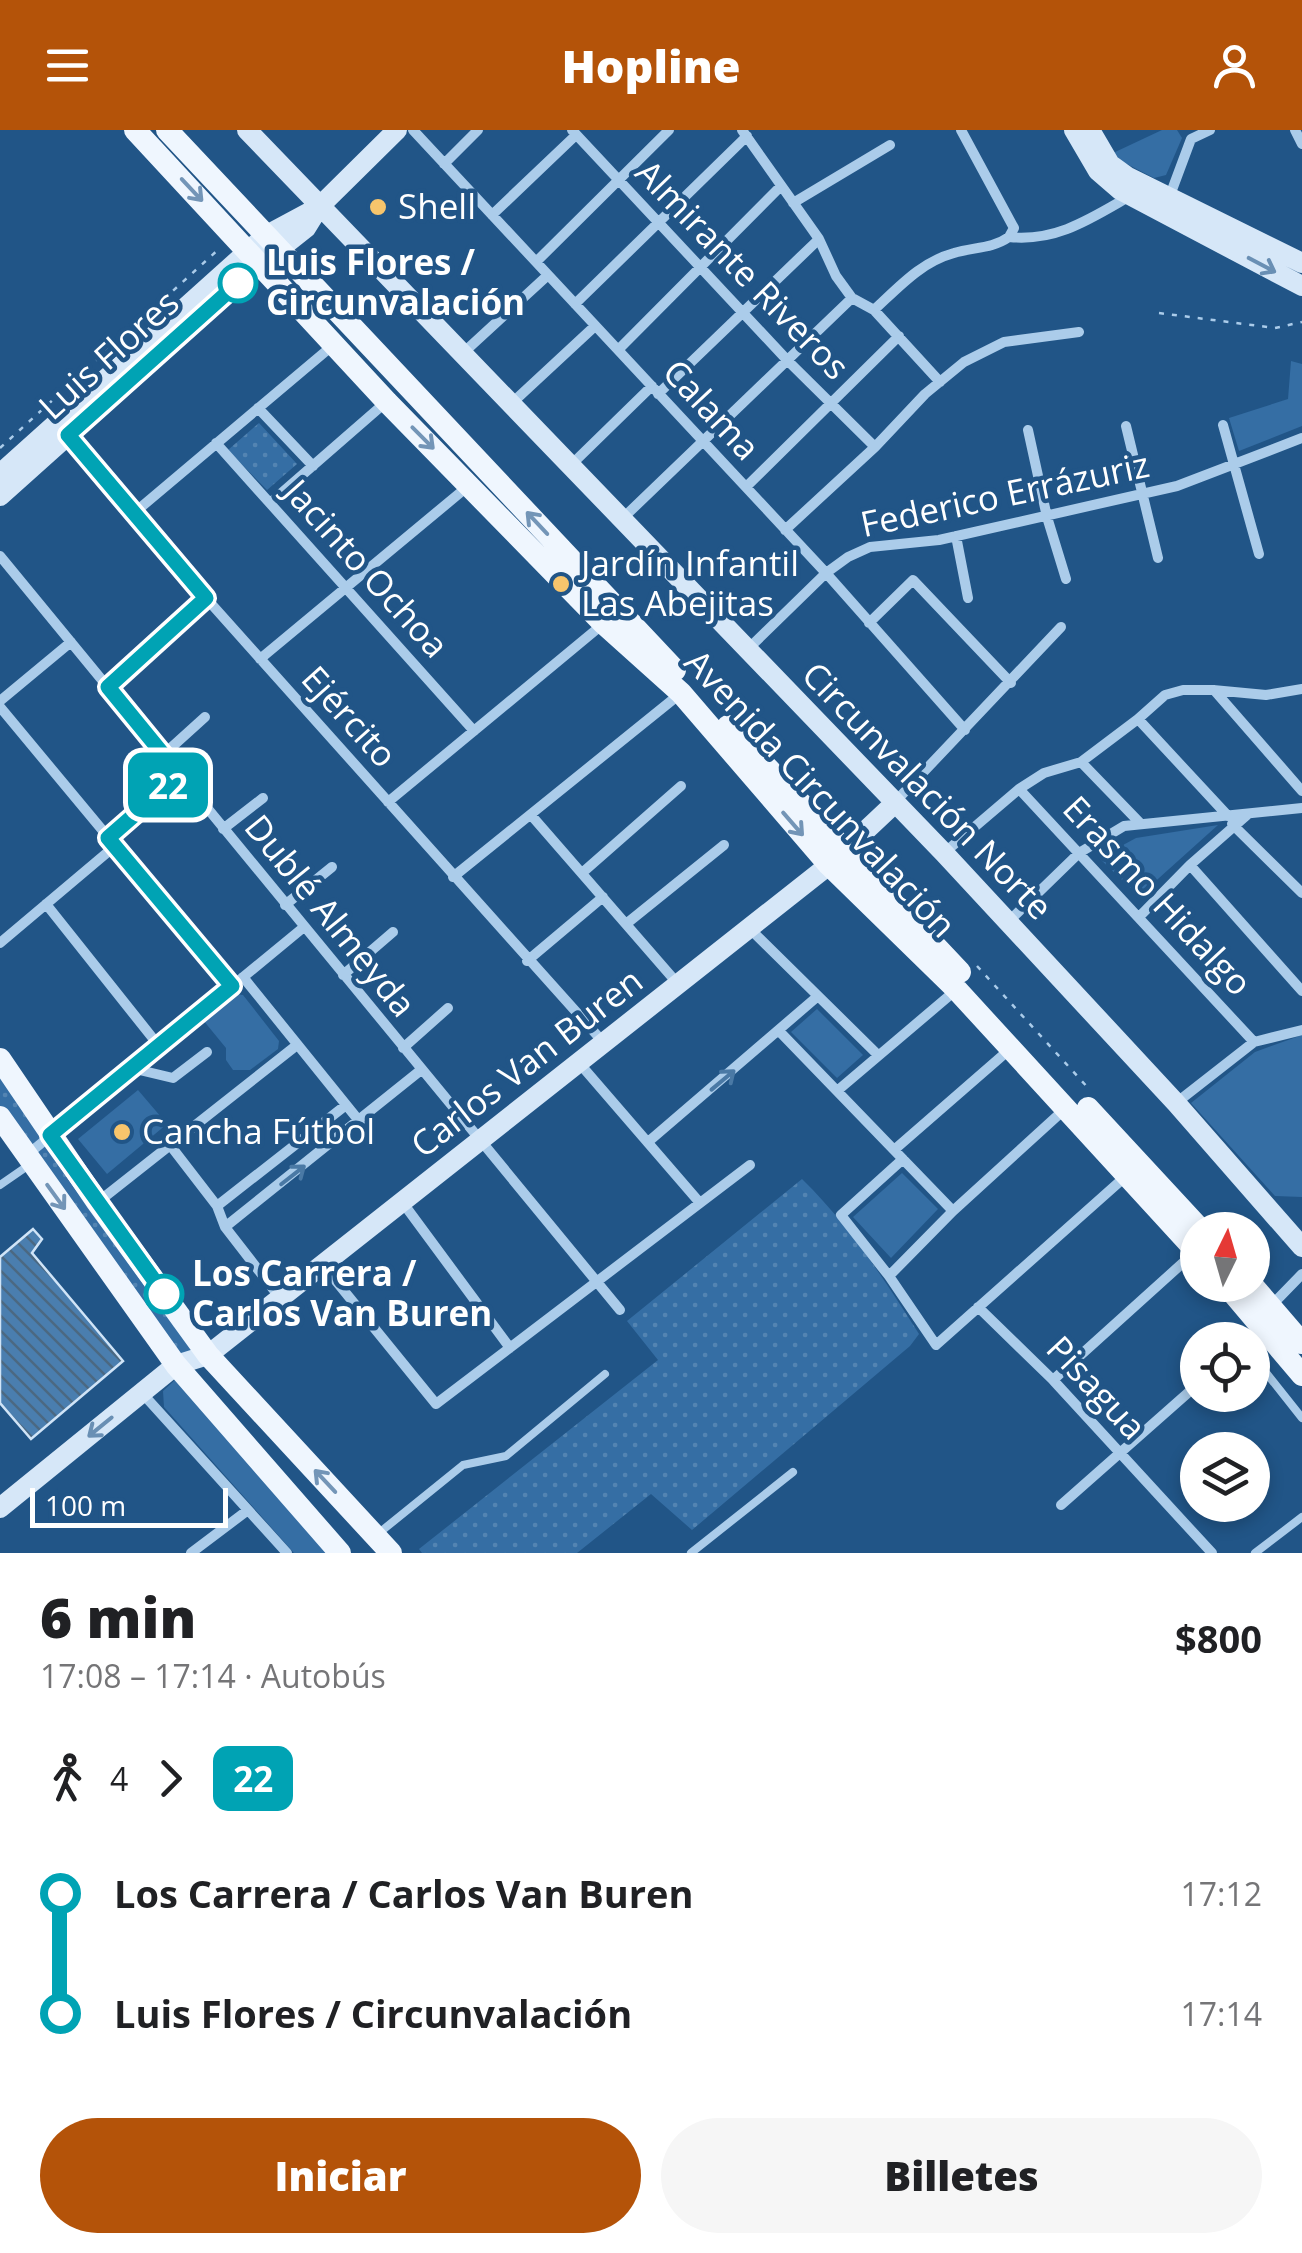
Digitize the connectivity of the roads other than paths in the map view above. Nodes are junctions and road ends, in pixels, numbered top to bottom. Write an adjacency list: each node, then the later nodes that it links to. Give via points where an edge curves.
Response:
1 (136, 130): 28 (main road, Avenida Circunvalación, one-way to 28)
2 (167, 130): 28 (main road, Avenida Circunvalación)
3 (246, 130): 23 (street, Circunvalación Norte)
4 (413, 130): 17 (street, Calama)
5 (478, 130): 17 (street)
6 (669, 130): 18 (street)
7 (962, 130): 26 (street, via 1014,228)
8 (1074, 130): 20 (street, via 1098,171)
9 (1090, 130): 21 (street, via 1110,164)
10 (1295, 130): 15 (street)
11 (574, 132): 18 (street, Almirante Riveros); 24 (street)
12 (1202, 132): 21 (street, via 1191,140)
13 (389, 133): 23 (street, Luis Flores)
14 (745, 133): 19 (street); 25 (street)
15 (1302, 144)
16 (890, 146): 22 (street)
17 (444, 164): 24 (street, Calama)
18 (619, 181): 25 (street, Almirante Riveros); 29 (street)
19 (781, 186): 22 (street); 31 (street)
20 (1131, 196): 26 (street, via 1035,240); 33 (street, one-way to 33)
21 (1168, 198): 30 (street)
22 (793, 203): 27 (street)
23 (318, 207): 28 (street, Luis Flores, via 306,228); 43 (street, Circunvalación Norte)
24 (492, 215): 29 (street, Calama)
25 (660, 224): 31 (street, Almirante Riveros); 35 (street)
26 (1008, 237): 36 (street, via 918,269)
27 (819, 240): 34 (street); 37 (street)
28 (257, 247): 41 (main road, Avenida Circunvalación); 53 (street, Luis Flores); 115 (main road, Avenida Circunvalación, one-way to 28)
29 (536, 262): 32 (street, Calama)
30 (1302, 263)
31 (700, 267): 37 (street, Almirante Riveros); 42 (street)
32 (548, 275): 35 (street, Calama); 43 (street)
33 (1302, 286)
34 (852, 298): 36 (street); 44 (street)
35 (575, 304): 38 (street, Calama)
36 (874, 310): 40 (street)
37 (742, 312): 44 (street, Almirante Riveros); 46 (street)
38 (596, 326): 42 (street, Calama); 49 (street)
39 (1080, 332): 45 (street, via 1004,342)
40 (899, 336): 45 (street); 48 (street)
41 (334, 344): 47 (main road, Avenida Circunvalación); 50 (street)
42 (618, 350): 46 (street, Calama)
43 (462, 355): 49 (street, Circunvalación Norte)
44 (788, 361): 48 (street, Almirante Riveros); 57 (street)
45 (940, 382): 58 (street)
46 (655, 390): 57 (street, Calama); 61 (street)
47 (386, 402): 60 (street); 63 (main road, Avenida Circunvalación, one-way to 63)
48 (832, 404): 58 (street, Almirante Riveros); 64 (street)
49 (510, 405): 61 (street, Circunvalación Norte)
50 (258, 408): 56 (street); 60 (street, Jacinto Ochoa)
51 (1126, 426): 65 (street)
52 (1223, 426): 59 (street)
53 (63, 429): 62 (street, Luis Flores); 66 (street, Luis Flores); 68 (street, Ejército)
54 (1028, 430): 69 (street)
55 (1302, 438): 59 (street, Federico Errázuriz)
56 (216, 443): 67 (street, Jacinto Ochoa); 68 (street)
57 (704, 443): 64 (street, Calama); 70 (street)
58 (875, 447): 71 (street)
59 (1234, 465): 65 (street, Federico Errázuriz); 73 (street)
60 (313, 466): 67 (street)
61 (569, 466): 70 (street, Circunvalación Norte)
62 (0, 474)
63 (470, 485): 78 (street); 82 (main road, Avenida Circunvalación)
64 (746, 488): 71 (street, Calama)
65 (1143, 494): 69 (street, Federico Errázuriz); 75 (street)
66 (0, 496)
67 (270, 503): 78 (street, Jacinto Ochoa)
68 (134, 512): 79 (street, Ejército)
69 (1046, 517): 72 (street, Federico Errázuriz); 77 (street)
70 (621, 520): 85 (street, Circunvalación Norte)
71 (785, 530): 76 (street, Calama)
72 (956, 536): 76 (street, Federico Errázuriz, via 870,548); 80 (street)
73 (1259, 554)
74 (0, 556): 84 (street, Dublé Almeyda)
75 (1158, 558)
76 (826, 574): 81 (street, Calama); 85 (street, Federico Errázuriz)
77 (1066, 579)
78 (347, 588): 86 (street); 96 (street, Jacinto Ochoa)
79 (206, 598): 86 (street, Ejército); 88 (street)
80 (968, 598)
81 (870, 623): 87 (street, via 913,580); 95 (street, Calama)
82 (603, 624): 91 (main road, Avenida Circunvalación); 96 (street)
83 (1061, 627): 87 (street, Carlos Van Buren)
84 (70, 642): 88 (street, Dublé Almeyda); 92 (street)
85 (747, 650): 105 (street, Circunvalación Norte)
86 (260, 659): 104 (street, Ejército)
87 (1011, 683): 95 (street, Carlos Van Buren)
88 (108, 687): 97 (street, Dublé Almeyda)
89 (1302, 689): 90 (street, via 1266,696)
90 (1214, 690): 94 (street, via 1164,695); 102 (street)
91 (681, 692): 107 (street); 115 (main road, Avenida Circunvalación, one-way to 115)
92 (0, 704): 111 (street)
93 (204, 717): 97 (street)
94 (1138, 720): 98 (street); 108 (street)
95 (965, 730): 105 (street, Carlos Van Buren)
96 (474, 731): 104 (street)
97 (163, 755): 99 (street, Dublé Almeyda)
98 (1081, 762): 101 (street); 109 (street)
99 (180, 775): 110 (street, Dublé Almeyda); 111 (street)
100 (681, 786): 118 (street)
101 (1019, 789): 113 (street); 114 (street, Erasmo Hidalgo)
102 (1302, 791)
103 (264, 798): 110 (street)
104 (388, 802): 119 (street, Ejército)
105 (895, 803): 113 (street, Circunvalación Norte); 115 (street, Carlos Van Buren)
106 (1302, 808): 108 (street)
107 (531, 814): 118 (street); 119 (street)
108 (1228, 819): 109 (street); 116 (street); 120 (street)
109 (1142, 824): 114 (street, via 1124,826)
110 (223, 829): 123 (street, Dublé Almeyda)
111 (111, 842): 122 (street); 135 (street)
112 (724, 845): 126 (street)
113 (944, 853): 125 (street, Circunvalación Norte)
114 (1078, 853): 124 (street, Erasmo Hidalgo); 125 (street)
115 (836, 857): 128 (street, Carlos Van Buren); 136 (main road, Avenida Circunvalación); 175 (main road, Avenida Circunvalación, via 861,867)
116 (1190, 865): 124 (street); 137 (street)
117 (332, 868): 123 (street)
118 (582, 873): 121 (street)
119 (453, 877): 131 (street, Ejército)
120 (1302, 893)
121 (602, 897): 126 (street); 131 (street)
122 (46, 904): 130 (street); 145 (street)
123 (285, 904): 127 (street, Dublé Almeyda)
124 (1139, 918): 142 (street, Erasmo Hidalgo)
125 (1008, 922): 155 (street, Circunvalación Norte)
126 (626, 924): 134 (street)
127 (304, 927): 132 (street, Dublé Almeyda); 133 (street)
128 (749, 928): 134 (street, Carlos Van Buren); 138 (street)
129 (393, 932): 132 (street)
130 (0, 943)
131 (528, 961): 144 (street, Ejército)
132 (344, 976): 146 (street, Dublé Almeyda)
133 (243, 977): 135 (street); 143 (street)
134 (678, 985): 144 (street, Carlos Van Buren)
135 (232, 986): 145 (street)
136 (957, 990): 147 (main road, Avenida Circunvalación); 149 (street)
137 (1302, 991)
138 (818, 996): 141 (street); 149 (street)
139 (448, 1008): 146 (street)
140 (1302, 1030): 142 (street)
141 (780, 1032): 154 (street); 161 (street, one-way to 141)
142 (1254, 1042): 155 (street)
143 (298, 1044): 156 (street); 163 (street)
144 (604, 1044): 151 (street, Carlos Van Buren)
145 (160, 1046): 152 (street)
146 (403, 1048): 153 (street, Dublé Almeyda)
147 (1011, 1048): 157 (main road, Avenida Circunvalación); 164 (street)
148 (207, 1052): 152 (street, via 173,1078)
149 (878, 1055): 154 (street)
150 (0, 1059): 160 (main road)
151 (580, 1064): 161 (street); 162 (street, Carlos Van Buren)
152 (132, 1068): 160 (street)
153 (421, 1070): 159 (street); 162 (street, Dublé Almeyda)
154 (837, 1091): 164 (street)
155 (1176, 1103): 178 (street, Circunvalación Norte)
156 (346, 1105): 159 (street); 173 (street)
157 (1066, 1108): 168 (main road, Avenida Circunvalación); 174 (street)
158 (0, 1117): 165 (main road)
159 (360, 1122): 176 (street, one-way to 159)
160 (50, 1135): 165 (street); 170 (main road)
161 (648, 1142): 172 (street)
162 (480, 1143): 171 (street, Carlos Van Buren); 183 (street, Dublé Almeyda)
163 (170, 1145): 170 (street); 173 (street)
164 (894, 1150): 166 (street)
165 (29, 1159): 169 (lane); 193 (main road, one-way to 193)
166 (903, 1159): 174 (street); 182 (street, via 841,1216)
167 (750, 1164): 172 (street)
168 (1127, 1174): 177 (main road, Avenida Circunvalación); 187 (street)
169 (0, 1185)
170 (98, 1202): 192 (main road)
171 (403, 1203): 179 (street, Carlos Van Buren); 191 (street)
172 (700, 1203): 183 (street)
173 (217, 1206): 176 (street)
174 (953, 1210): 182 (street)
175 (1184, 1212)
176 (226, 1227): 184 (street)
177 (1180, 1233)
178 (1302, 1247)
179 (322, 1266): 184 (street, Carlos Van Buren); 191 (street, via 436,1404)
180 (1180, 1267): 197 (street)
181 (1302, 1274): 189 (street)
182 (889, 1276): 187 (street, via 936,1345)
183 (597, 1281): 188 (street, Dublé Almeyda); 191 (street)
184 (280, 1298): 192 (street, Carlos Van Buren)
185 (1243, 1302): 189 (main road)
186 (1256, 1302): 189 (main road)
187 (978, 1307): 197 (street, Pisagua)
188 (620, 1310)
189 (1261, 1321): 190 (main road); 195 (main road)
190 (1302, 1343)
191 (510, 1348)
192 (208, 1355): 193 (street, Carlos Van Buren); 207 (main road, one-way to 192)
193 (176, 1366): 198 (street, Carlos Van Buren); 210 (main road)
194 (605, 1374): 207 (lane, via 506,1456 463,1465)
195 (1302, 1376)
196 (1270, 1378): 200 (lane)
197 (1053, 1380): 201 (street, Pisagua)
198 (142, 1393): 204 (street, Carlos Van Buren, one-way to 204); 205 (street)
199 (1180, 1400): 201 (street)
200 (1302, 1418)
201 (1120, 1453): 203 (street); 212 (street, Pisagua)
202 (793, 1472): 211 (lane)
203 (1061, 1504)
204 (0, 1508)
205 (248, 1510): 208 (street); 209 (street)
206 (1302, 1516): 213 (lane)
207 (384, 1545)
208 (191, 1553)
209 (287, 1553)
210 (340, 1553)
211 (691, 1553)
212 (1212, 1553)
213 (1255, 1553)

